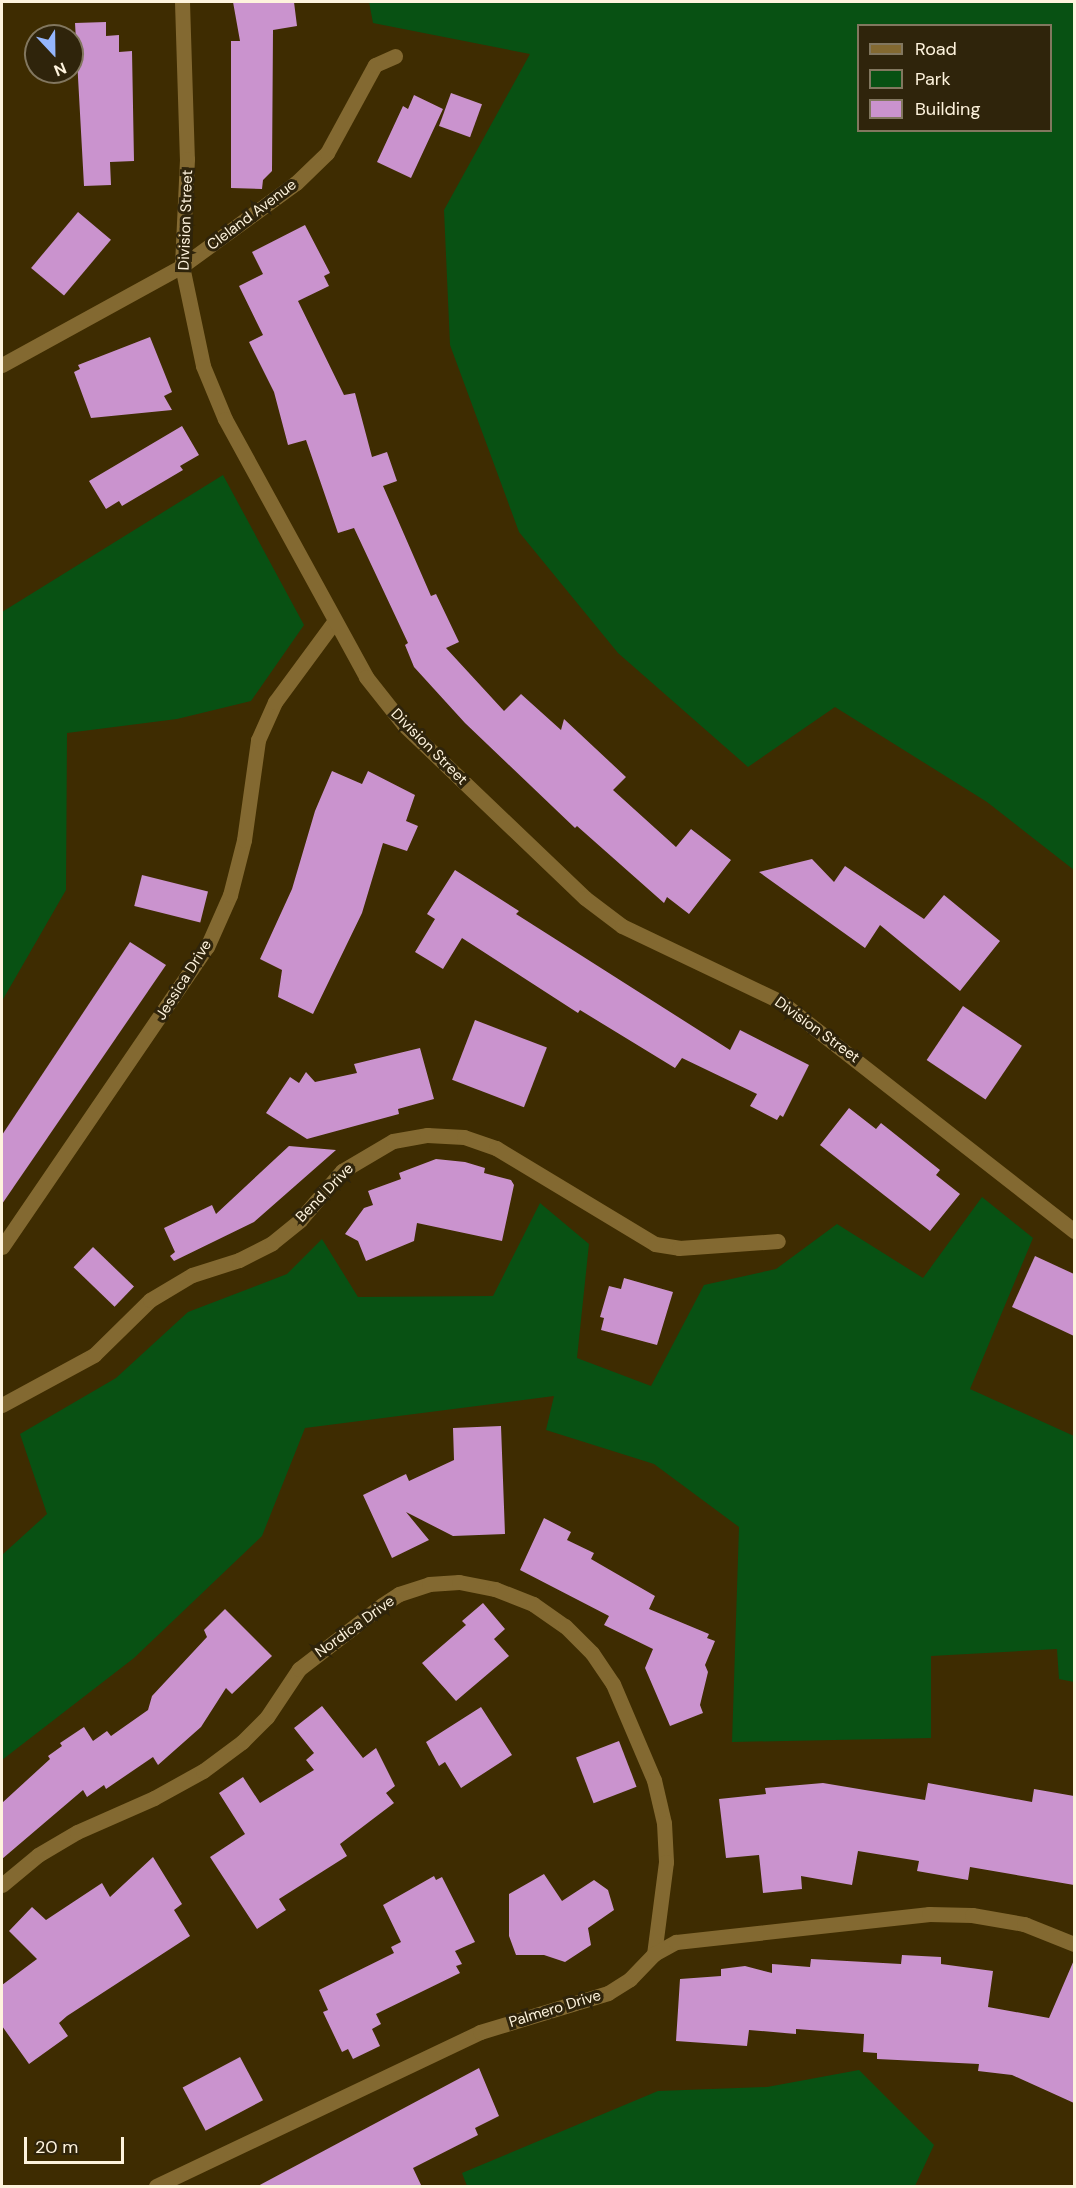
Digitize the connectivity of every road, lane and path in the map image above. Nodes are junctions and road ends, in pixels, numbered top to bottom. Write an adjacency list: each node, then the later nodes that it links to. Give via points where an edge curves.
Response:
1 (182, 2): 3 (street, Division Street, via 187,159)
2 (395, 56): 3 (street, Cleland Avenue, via 375,65 327,153 296,183)
3 (182, 266): 4 (street, Cleland Avenue); 5 (street, Division Street, via 203,366 225,419)
4 (2, 365)
5 (334, 622): 6 (street, Division Street, via 366,677 404,725 585,898 622,926 781,1002); 8 (street, Jessica Drive, via 275,702 258,740 244,840 230,895 207,947)
6 (1074, 1231)
7 (778, 1241): 9 (street, Bend Drive, via 679,1248 656,1244 496,1148 464,1137 427,1135 393,1142 342,1171 300,1220 272,1243 192,1275 150,1300 94,1355)
8 (2, 1247)
9 (2, 1405)
10 (2, 1885): 12 (street, Nordica Drive, via 38,1855 77,1832 203,1771 267,1717 299,1669 382,1605 399,1594 429,1584 459,1582 495,1589 549,1615 592,1653 614,1684 654,1780 664,1823 666,1862)
11 (1074, 1944): 12 (street, Palmero Drive, via 1024,1924 972,1915 929,1914 676,1942)
12 (654, 1954): 13 (street, Palmero Drive, via 630,1979 608,1993 480,2032)
13 (156, 2187)

